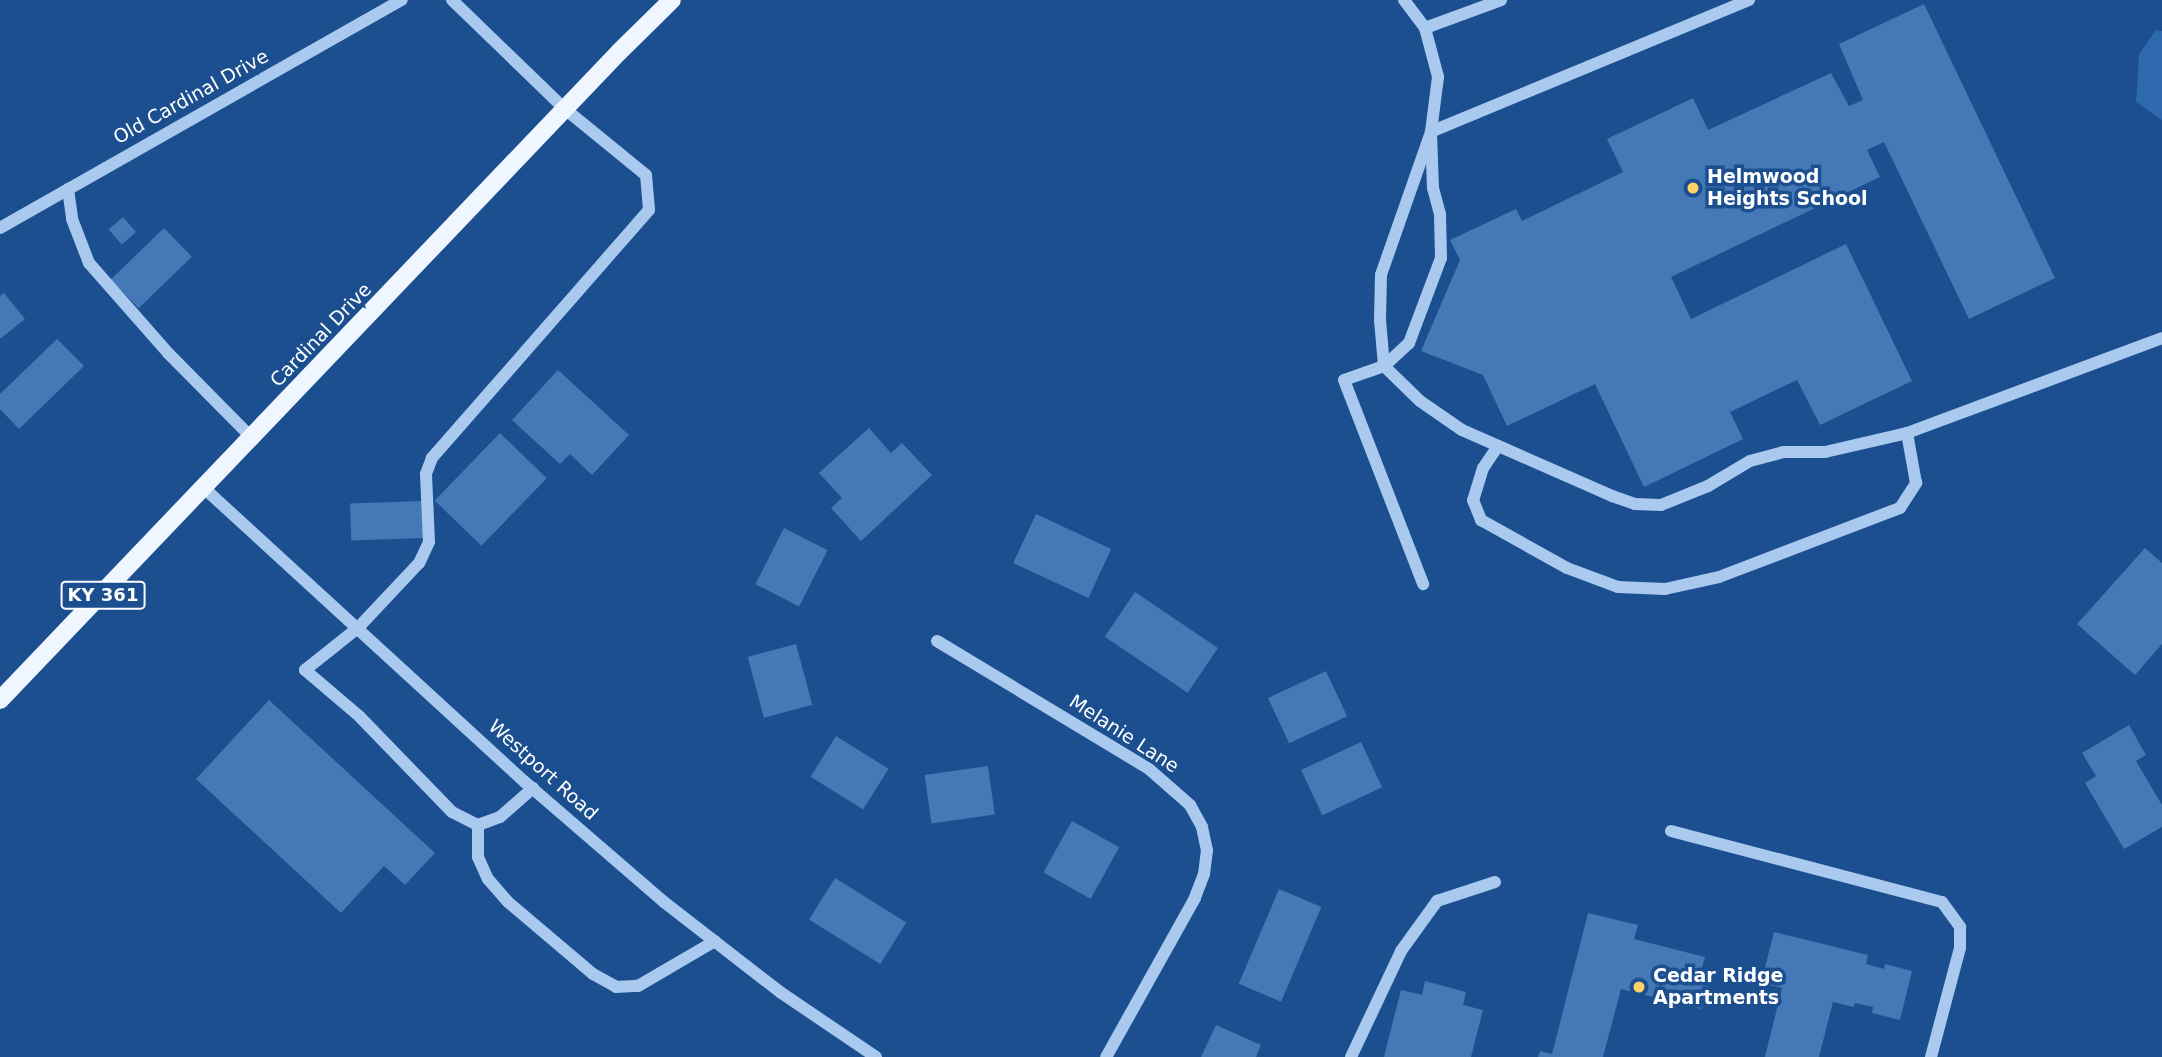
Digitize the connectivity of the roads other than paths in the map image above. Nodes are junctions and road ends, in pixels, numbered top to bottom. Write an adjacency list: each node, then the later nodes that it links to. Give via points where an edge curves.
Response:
1 (402, 0): 10 (street, Old Cardinal Drive)
2 (452, 0): 8 (street)
3 (672, 0): 8 (main road, Cardinal Drive)
4 (1404, 0): 7 (street)
5 (1501, 0): 7 (street)
6 (1749, 0): 9 (street)
7 (1425, 28): 9 (street, via 1438,77)
8 (565, 109): 15 (main road, Cardinal Drive); 19 (street, via 646,175 649,210 432,458 426,474 429,542 419,563)
9 (1431, 132): 13 (street, via 1381,275); 13 (street, via 1441,258 1409,344)
10 (68, 189): 11 (street, Old Cardinal Drive); 15 (street, via 72,219 89,263 167,353)
11 (0, 228)
12 (2162, 338): 14 (street)
13 (1384, 366): 16 (street, via 1420,401 1462,430); 18 (street, via 1344,380)
14 (1908, 433): 16 (street, via 1825,452 1783,452 1750,461 1708,486 1661,505 1635,504 1612,496); 16 (street, via 1916,483 1899,508 1719,577 1665,589 1618,587 1567,568 1481,520 1474,500 1483,468)
15 (252, 438): 17 (main road, Cardinal Drive)
16 (1499, 446)
17 (205, 489): 19 (street, Westport Road); 21 (main road, Cardinal Drive / KY 361)
18 (1423, 584)
19 (359, 627): 22 (street, Westport Road); 23 (street, via 305,670 359,716 452,812)
20 (937, 641): 28 (street, Melanie Lane, via 1149,769 1191,805 1202,827 1207,850 1195,898)
21 (0, 700)
22 (533, 788): 23 (street, via 500,817); 26 (street, Westport Road)
23 (478, 825): 26 (street, via 478,857 488,879 508,902 593,974 616,987 638,986)
24 (1671, 831): 30 (street, via 1942,902 1960,928 1960,948)
25 (1495, 882): 29 (street, via 1437,901 1401,951)
26 (715, 941): 27 (street, Westport Road)
27 (876, 1057)
28 (1106, 1057)
29 (1351, 1057)
30 (1931, 1057)

